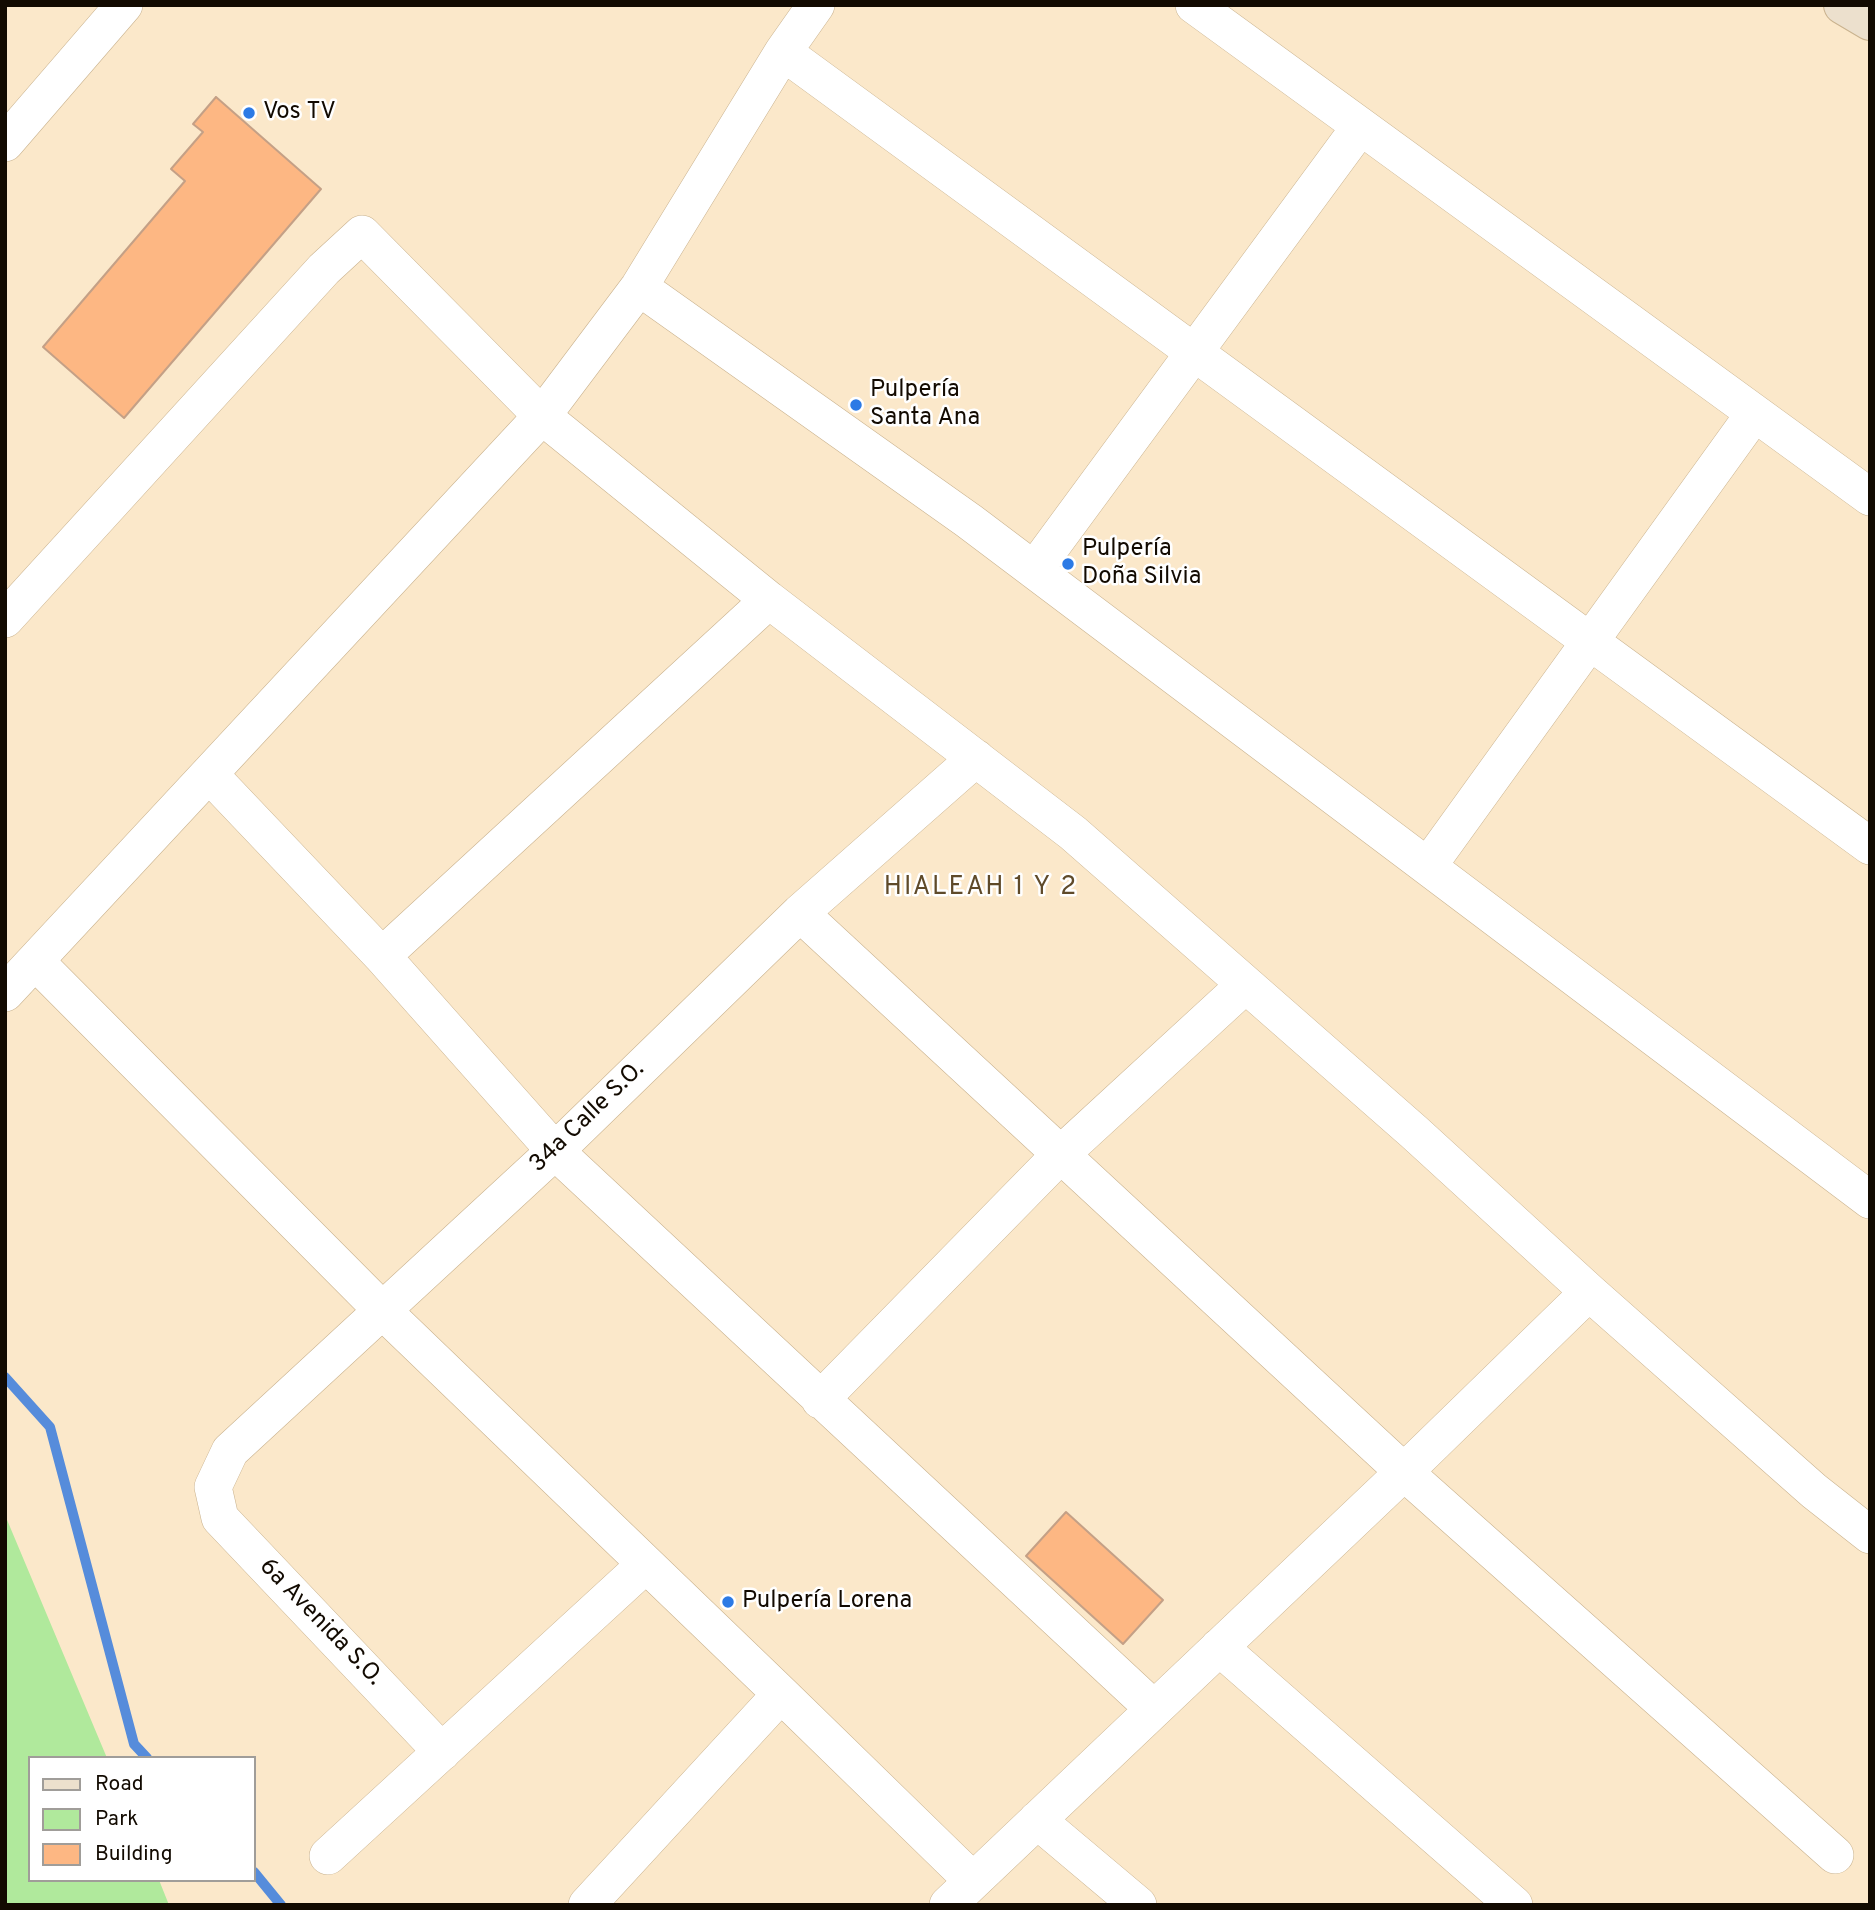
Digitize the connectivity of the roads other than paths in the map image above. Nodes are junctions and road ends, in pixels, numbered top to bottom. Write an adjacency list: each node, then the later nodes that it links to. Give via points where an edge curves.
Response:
1 (124, 5): 8 (street)
2 (816, 5): 6 (street)
3 (1194, 5): 7 (street)
4 (1843, 5): 5 (street)
5 (1870, 21)
6 (783, 52): 9 (street); 10 (street)
7 (1360, 127): 10 (street); 11 (street)
8 (5, 143)
9 (639, 287): 12 (street); 14 (street)
10 (1194, 352): 14 (street); 17 (street)
11 (1755, 414): 13 (street); 17 (street)
12 (542, 416): 15 (street); 16 (street, via 362,234 324,269); 19 (street)
13 (1870, 497)
14 (1034, 570): 21 (street)
15 (769, 600): 18 (street); 23 (street)
16 (5, 619)
17 (1590, 642): 20 (street); 21 (street)
18 (976, 758): 22 (street, 34a Calle S.O.); 25 (street, via 1073,833)
19 (209, 774): 23 (street); 24 (street)
20 (1870, 846)
21 (1428, 866): 29 (street)
22 (800, 914): 27 (street, 34a Calle S.O.); 28 (street)
23 (382, 956): 27 (street)
24 (35, 961): 26 (street); 31 (street)
25 (1245, 985): 28 (street); 30 (street)
26 (5, 993)
27 (555, 1151): 31 (street, 34a Calle S.O.); 32 (street)
28 (1062, 1154): 32 (street); 33 (street)
29 (1870, 1200)
30 (1589, 1292): 33 (street); 35 (street)
31 (382, 1310): 34 (street, 34a Calle S.O., via 230,1451); 36 (street)
32 (820, 1400): 39 (street)
33 (1404, 1472): 37 (street); 42 (street)
34 (213, 1487): 40 (street, 6a Avenida S.O., via 219,1518)
35 (1870, 1535)
36 (645, 1565): 38 (street); 40 (street)
37 (1219, 1647): 39 (street); 47 (street)
38 (782, 1693): 44 (street); 45 (street)
39 (1154, 1709): 41 (street)
40 (442, 1752): 43 (street)
41 (1037, 1820): 44 (street); 46 (street)
42 (1835, 1855)
43 (328, 1856)
44 (961, 1893)
45 (587, 1905)
46 (1138, 1905)
47 (1514, 1905)

